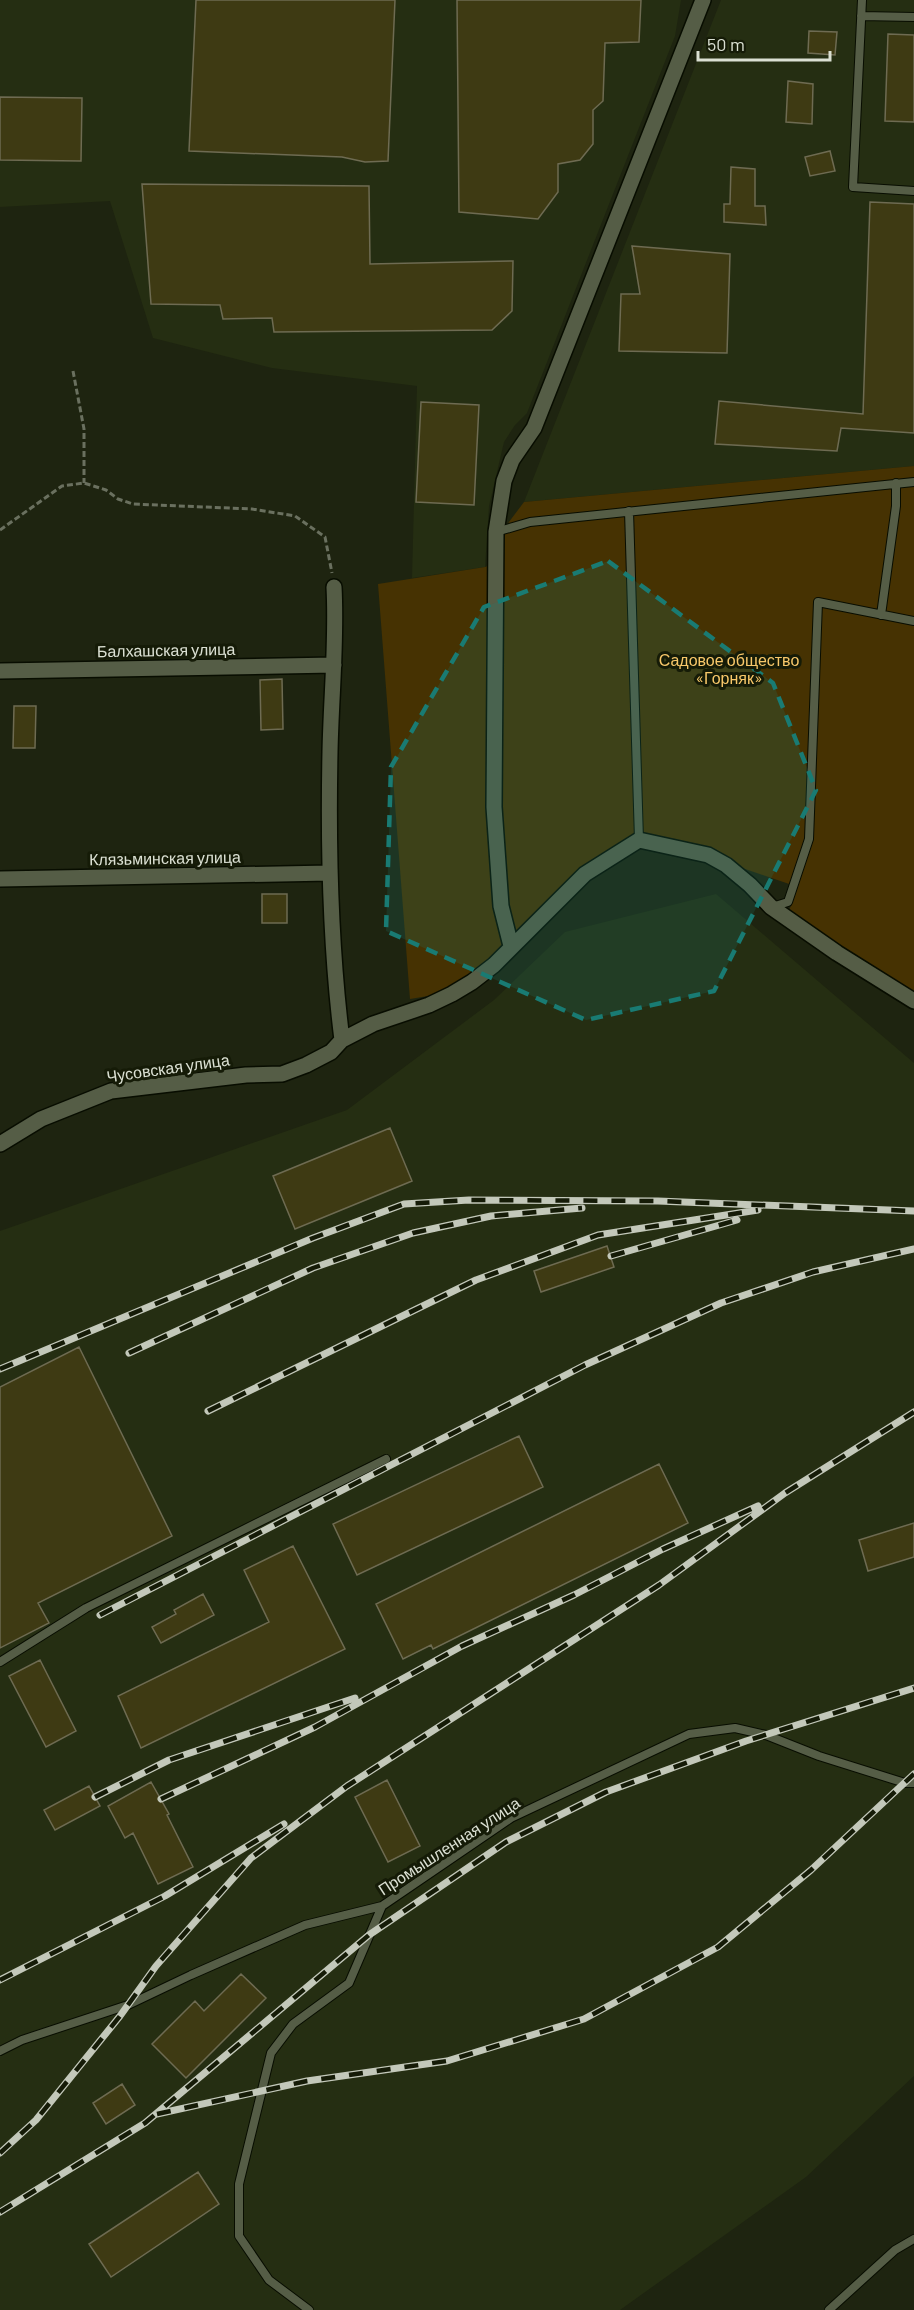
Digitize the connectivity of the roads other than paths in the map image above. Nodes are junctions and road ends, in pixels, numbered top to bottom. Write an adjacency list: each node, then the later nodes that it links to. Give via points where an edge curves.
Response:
1 (703, 0): 9 (street, via 534,428 512,460 504,481)
2 (862, 0): 3 (lane)
3 (861, 15): 4 (lane); 5 (lane, via 853,187)
4 (914, 17)
5 (914, 191)
6 (914, 482): 7 (lane)
7 (896, 483): 8 (lane); 11 (lane)
8 (629, 510): 9 (lane, via 530,522); 15 (lane)
9 (496, 532): 19 (street, via 494,807 501,906)
10 (334, 587): 13 (street)
11 (881, 615): 12 (lane); 18 (lane, via 818,602 808,839 789,902)
12 (914, 621)
13 (333, 665): 14 (street, Балхашская улица); 16 (street)
14 (0, 671)
15 (639, 840): 18 (street, via 708,855 742,878); 19 (street, Чусовская улица, via 585,874)
16 (330, 873): 17 (street, Клязьминская улица); 21 (street)
17 (0, 879)
18 (771, 907): 20 (street)
19 (511, 946): 21 (street, Чусовская улица, via 494,965 452,994)
20 (914, 1000)
21 (342, 1040): 22 (street, Чусовская улица, via 331,1052 282,1074 111,1091 40,1119)
22 (0, 1144)
23 (386, 1459): 24 (lane, via 86,1608)
24 (0, 1662)
25 (914, 1783): 26 (lane, Промышленная улица, via 735,1728 689,1734 512,1818)
26 (382, 1906): 27 (lane, Промышленная улица, via 305,1925 128,2005); 29 (lane, via 348,1983 293,2024 271,2053 239,2184 239,2236 269,2280)
27 (0, 2051)
28 (914, 2239): 30 (lane, via 895,2250)
29 (309, 2310)
30 (829, 2310)

